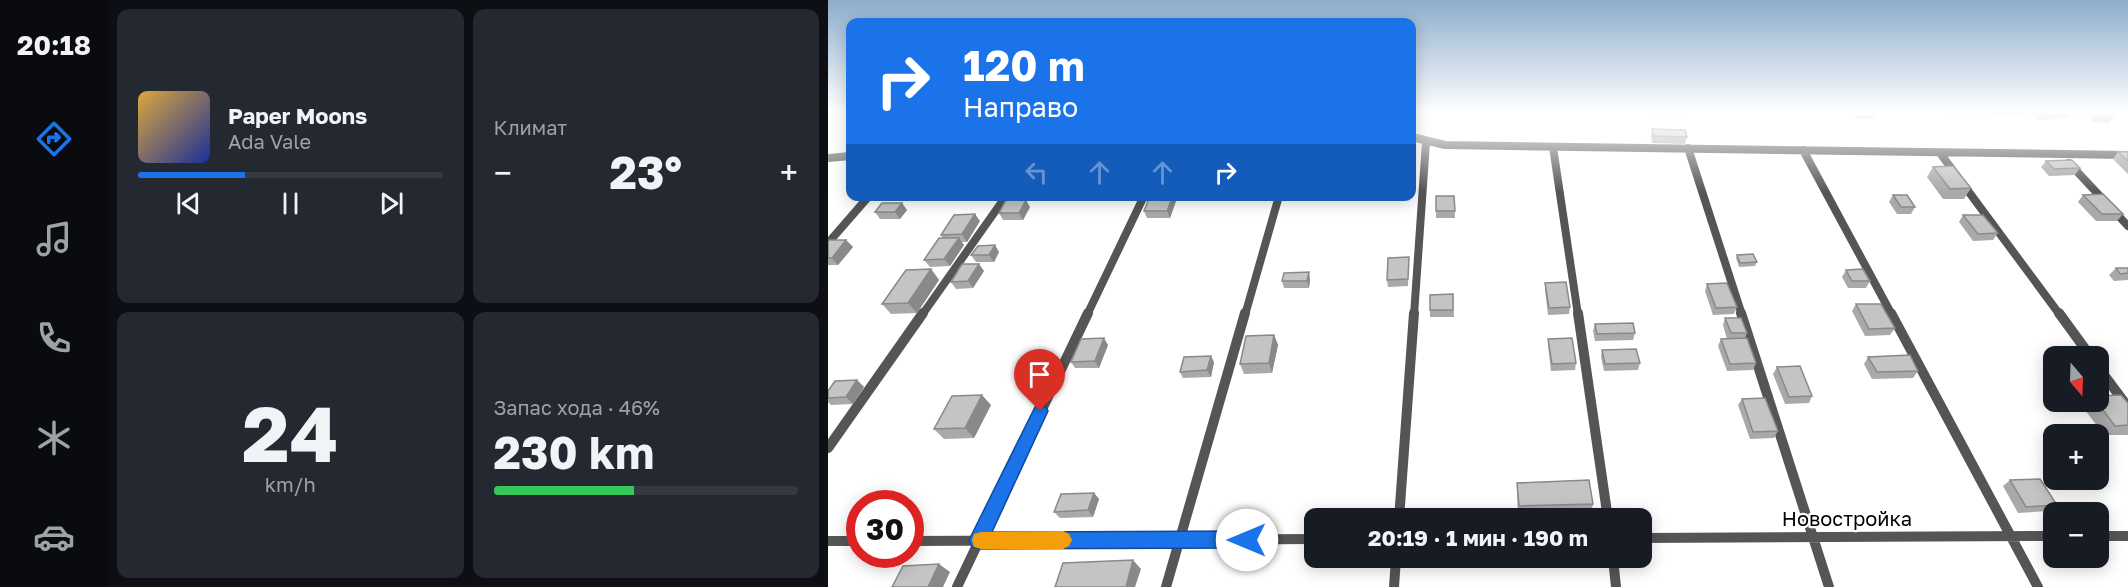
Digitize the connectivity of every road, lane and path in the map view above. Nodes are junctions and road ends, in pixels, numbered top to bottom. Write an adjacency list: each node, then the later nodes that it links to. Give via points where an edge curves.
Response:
1 (1418, 138): 2 (street)
2 (1426, 142): 3 (street); 21 (street)
3 (1553, 147): 4 (street); 22 (street)
4 (1688, 148): 5 (street); 27 (street)
5 (1803, 150): 6 (street); 23 (street)
6 (1940, 153): 7 (street); 17 (street)
7 (2061, 154): 8 (street); 15 (street)
8 (2128, 155)
9 (846, 156): 10 (street)
10 (828, 158)
11 (865, 201): 16 (street)
12 (1002, 201): 20 (street)
13 (1141, 201): 30 (street)
14 (1278, 201): 31 (street)
15 (2128, 226)
16 (828, 243)
17 (2083, 346)
18 (2109, 382): 19 (street)
19 (2128, 407)
20 (828, 448)
21 (1400, 508)
22 (1606, 508)
23 (2012, 536): 24 (street, Новостройка); 27 (street, Новостройка); 42 (street)
24 (2043, 536)
25 (2109, 536): 26 (street)
26 (2128, 536)
27 (1814, 537): 28 (street, Новостройка); 41 (street)
28 (1652, 538)
29 (1304, 539): 31 (street)
30 (978, 540): 31 (street); 34 (street); 37 (street)
31 (1180, 540): 38 (street)
32 (828, 541): 33 (street)
33 (846, 541)
34 (924, 541)
35 (1395, 568): 39 (street)
36 (1614, 568): 40 (street)
37 (957, 587)
38 (1166, 587)
39 (1394, 587)
40 (1616, 587)
41 (1829, 587)
42 (2038, 587)

